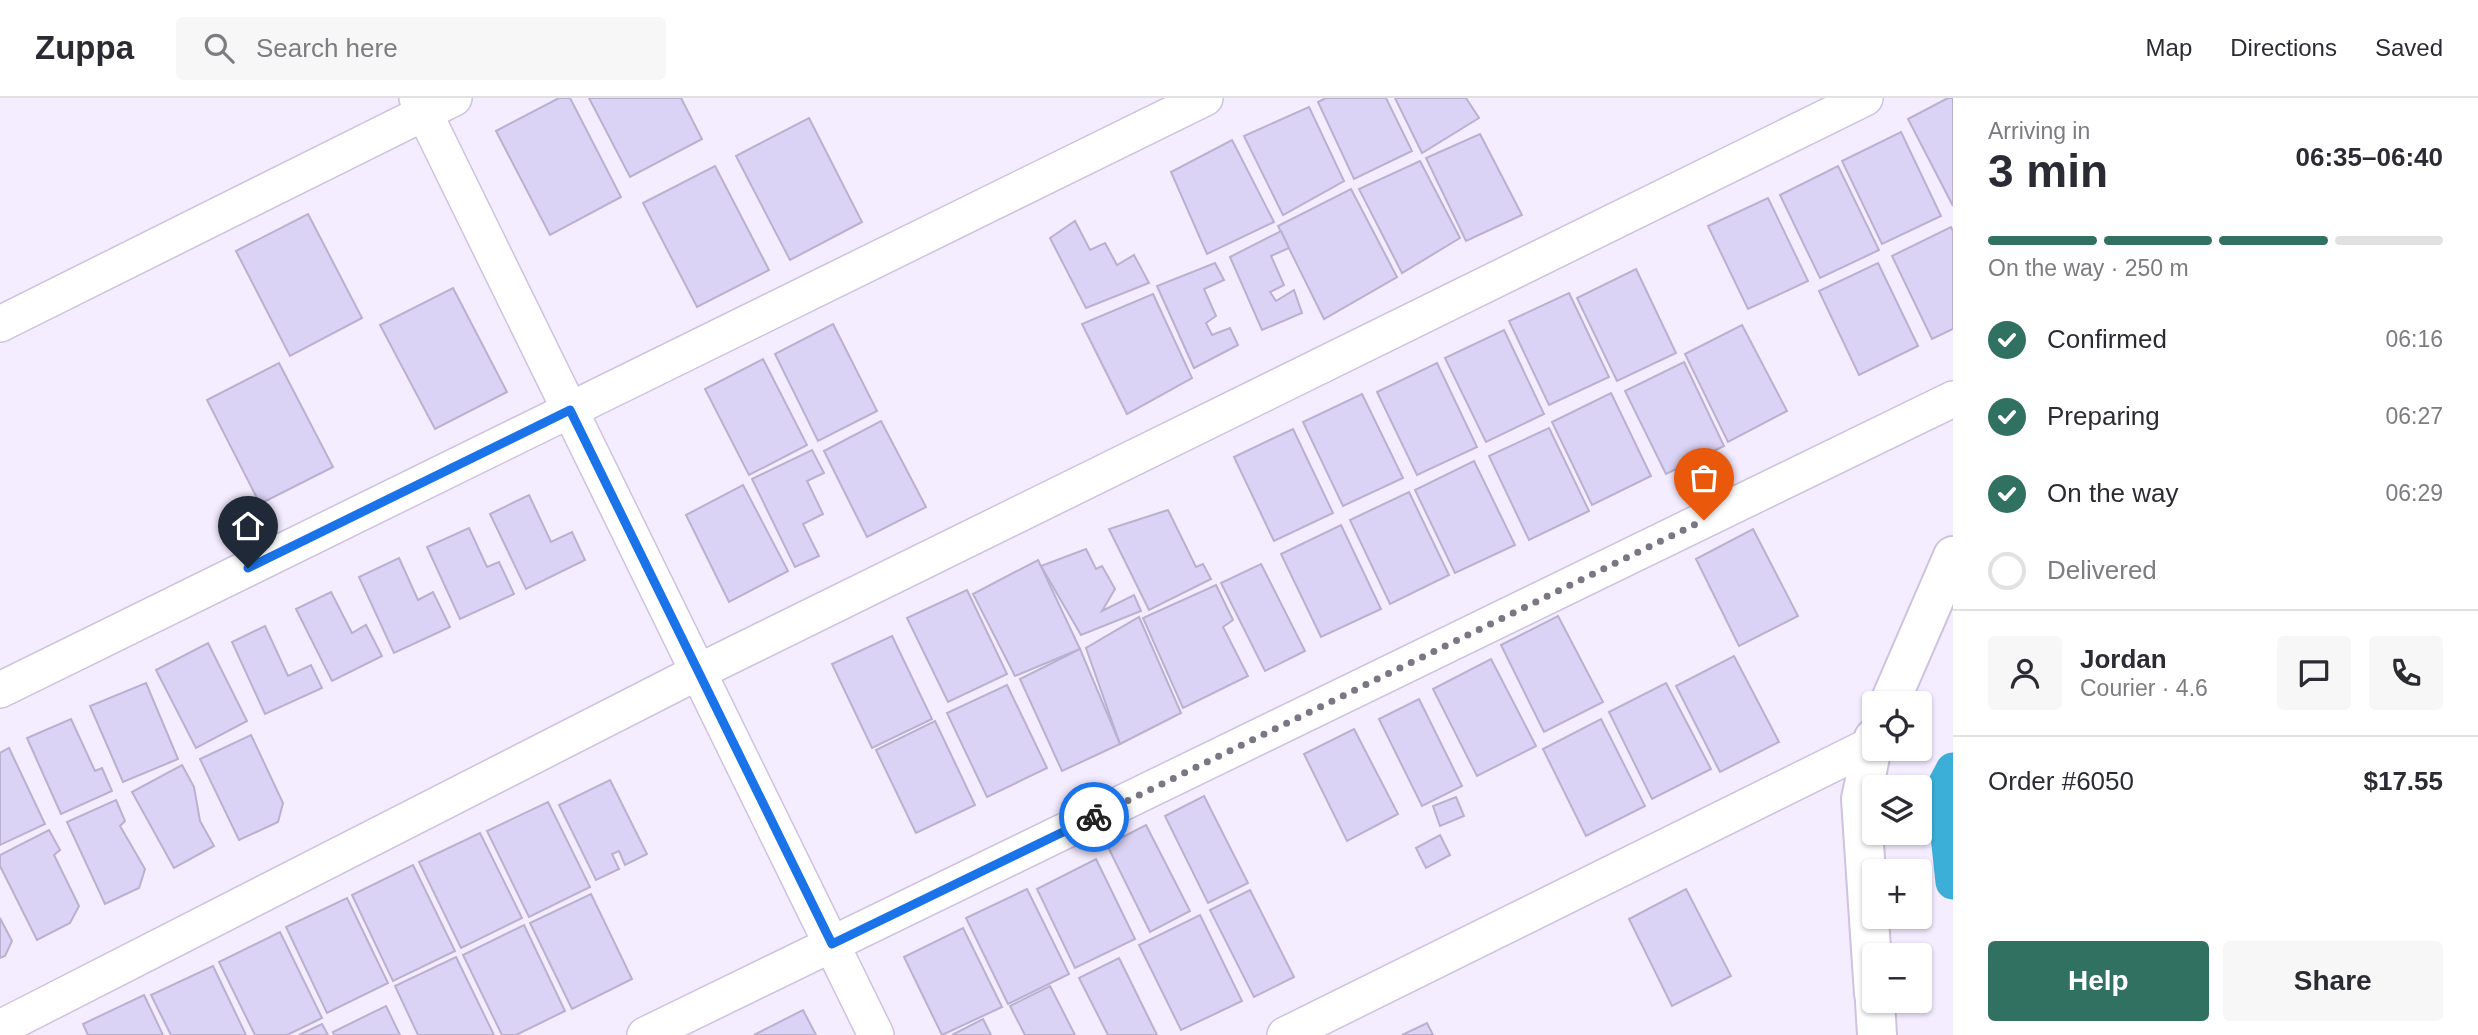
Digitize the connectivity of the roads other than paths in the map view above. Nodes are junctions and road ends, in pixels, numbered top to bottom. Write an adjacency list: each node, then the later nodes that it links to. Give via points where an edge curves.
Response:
1 (1205, 98): 6 (street)
2 (1865, 98): 8 (street)
3 (432, 103): 4 (street); 6 (street)
4 (0, 324)
5 (1953, 399): 14 (street)
6 (570, 410): 8 (street); 9 (street)
7 (1953, 556): 10 (street)
8 (698, 672): 14 (street); 16 (street)
9 (0, 690)
10 (1895, 691)
11 (1862, 747): 19 (street)
12 (1869, 761): 13 (street, via 1861,799)
13 (1871, 943)
14 (832, 944): 17 (street); 18 (street)
15 (1876, 1013): 20 (street)
16 (0, 1028)
17 (645, 1035)
18 (876, 1035)
19 (1285, 1035)
20 (1877, 1035)

